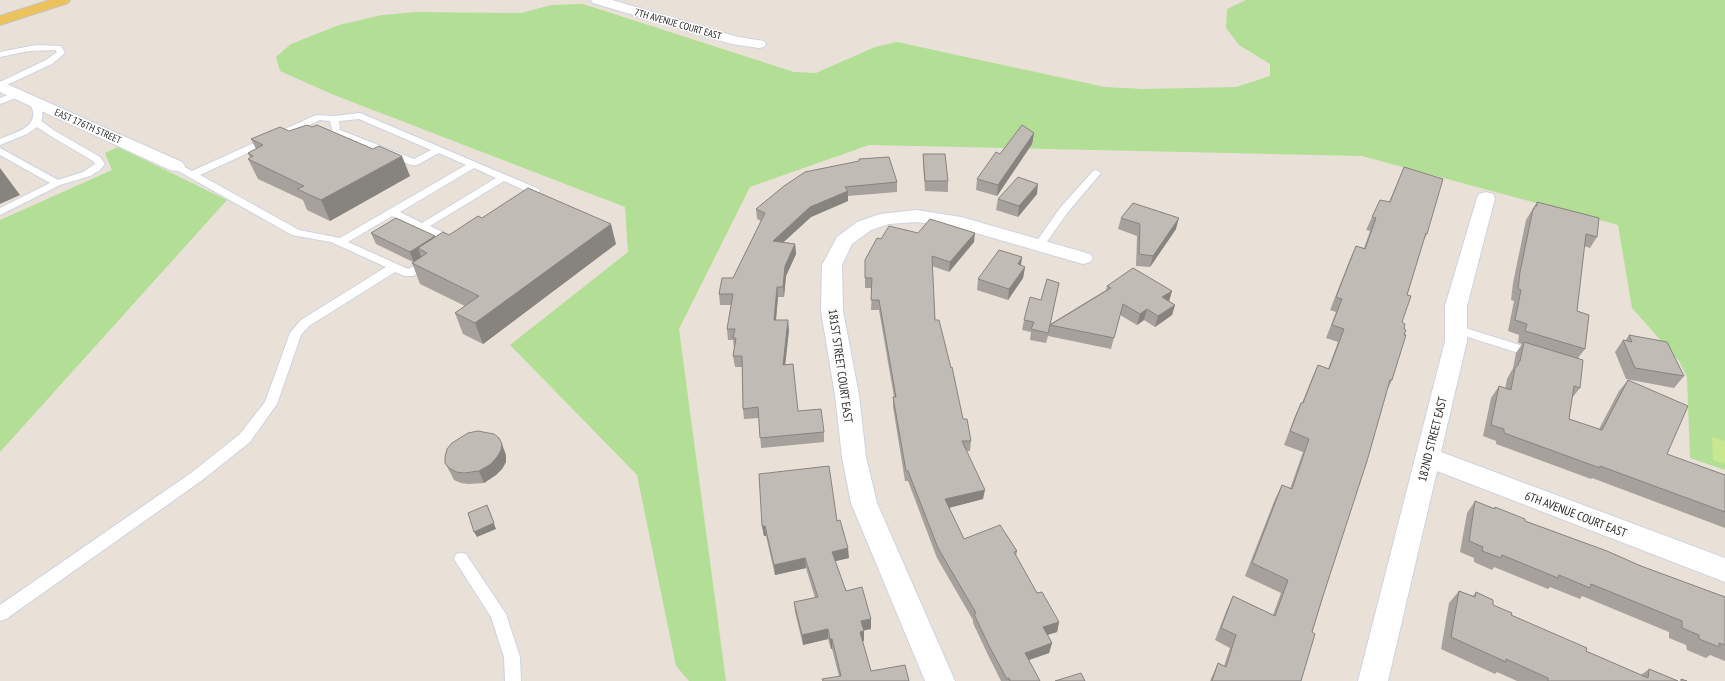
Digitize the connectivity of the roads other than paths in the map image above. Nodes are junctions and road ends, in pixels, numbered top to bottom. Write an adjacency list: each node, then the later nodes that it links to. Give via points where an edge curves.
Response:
1 (39, 0): 5 (main road)
2 (46, 0): 6 (main road)
3 (64, 0): 7 (main road)
4 (598, 0): 8 (street, 7TH AVENUE COURT EAST, via 737,41)
5 (0, 13)
6 (0, 17)
7 (0, 21)
8 (759, 44)
9 (0, 55): 10 (lane, via 43,46 58,48 61,53 49,62)
10 (0, 86): 11 (street, EAST 176TH STREET)
11 (25, 97): 12 (lane); 14 (lane, via 37,106); 19 (street, EAST 176TH STREET)
12 (0, 101)
13 (334, 119): 16 (lane, via 360,116); 16 (lane, via 336,131 414,163); 21 (lane, via 319,116)
14 (37, 122): 15 (lane, via 32,127); 23 (lane, via 97,159 100,164)
15 (0, 142)
16 (438, 150): 18 (lane)
17 (0, 151): 23 (lane)
18 (473, 165): 22 (lane); 27 (lane)
19 (176, 166): 21 (lane)
20 (1096, 173): 30 (lane, via 1064,210)
21 (192, 175): 29 (lane, via 296,233)
22 (503, 178): 25 (lane, via 535,192); 28 (lane)
23 (57, 183): 26 (lane)
24 (1486, 198): 33 (street, 182ND STREET EAST, via 1456,306)
25 (522, 200)
26 (0, 212)
27 (392, 212): 28 (lane); 29 (lane)
28 (422, 227): 32 (lane, via 460,241 409,274)
29 (340, 242): 32 (lane)
30 (1039, 245): 31 (street, 181ST STREET COURT EAST); 41 (street, 181ST STREET COURT EAST, via 954,221 916,216 887,218 864,226 844,241 832,265 832,311 847,395 854,457 864,503)
31 (1083, 258)
32 (394, 267): 38 (lane, via 305,323 296,333 271,404 245,438 196,477)
33 (1456, 329): 34 (lane); 35 (street, 182ND STREET EAST, via 1456,341)
34 (1547, 357)
35 (1428, 457): 37 (street, 6TH AVENUE COURT EAST); 39 (street, 182ND STREET EAST)
36 (461, 559): 40 (lane, via 498,614 512,657)
37 (1725, 570)
38 (0, 614)
39 (1377, 680)
40 (513, 681)
41 (940, 681)

